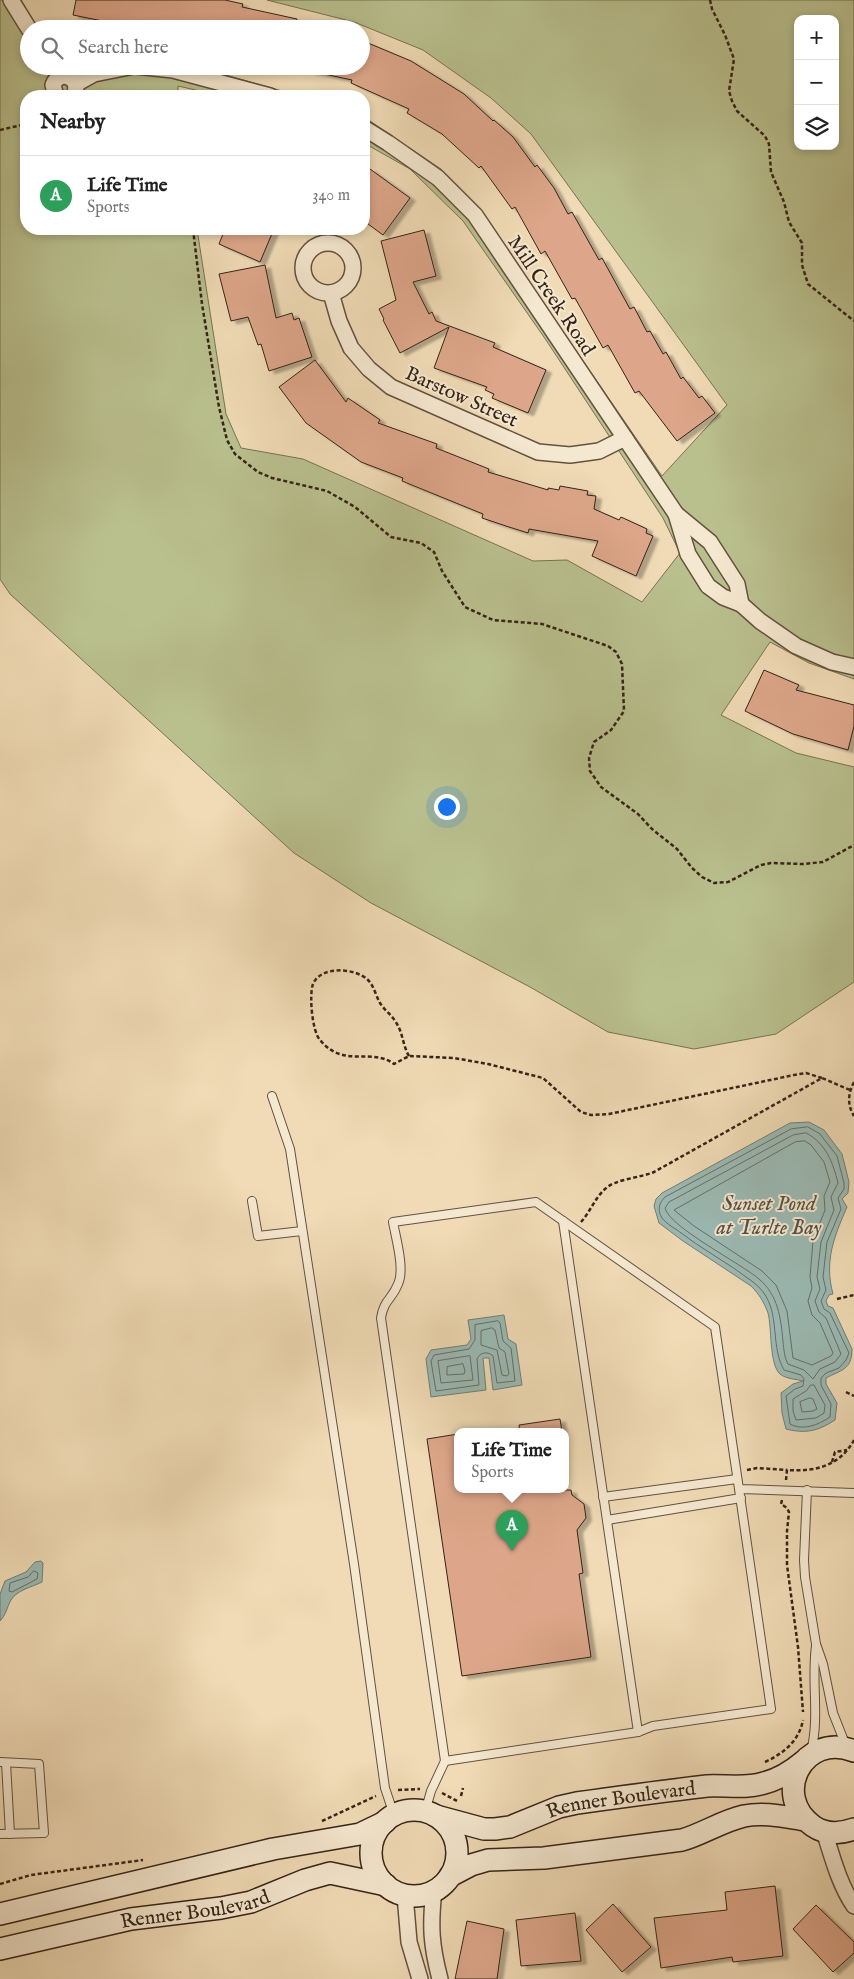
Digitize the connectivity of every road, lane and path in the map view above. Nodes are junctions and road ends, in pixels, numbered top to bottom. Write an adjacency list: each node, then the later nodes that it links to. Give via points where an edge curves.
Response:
1 (11, 0): 3 (street)
2 (710, 0): 16 (path, via 734,59 729,91 732,101 737,111 765,136 769,144 771,172 789,222 802,243 804,275 808,284)
3 (23, 20)
4 (55, 75): 8 (street)
5 (65, 75): 9 (street, via 71,78)
6 (93, 75): 9 (street)
7 (192, 75): 10 (street)
8 (54, 90)
9 (75, 90)
10 (248, 90)
11 (20, 125): 12 (path)
12 (0, 130)
13 (370, 132): 17 (street, Mill Creek Road, via 438,178 475,215)
14 (194, 235): 21 (path, via 218,407 227,440 235,454 258,472 272,478 341,498 391,536 421,543 434,552 465,607 493,620 550,626 608,646 616,652 622,664 624,711 611,730 594,742 589,758 590,771 601,787 638,814 708,881 728,882 771,863 824,862)
15 (331, 293): 17 (street, Barstow Street, via 351,348 391,387 538,452 570,455 599,451)
16 (854, 320)
17 (625, 438): 18 (street, Mill Creek Road)
18 (676, 514): 19 (street, Mill Creek Road, via 710,542 737,584); 19 (street, Mill Creek Road, via 688,554 708,586)
19 (741, 604): 20 (street, Mill Creek Road, via 796,646)
20 (854, 668)
21 (854, 845)
22 (409, 1056): 22 (path, via 394,1064 383,1058 338,1054 320,1040 316,1032 313,984 330,972 343,970 361,974 370,982 381,1005 398,1026); 23 (path, via 475,1061 537,1076 581,1112 599,1115 794,1075)
23 (822, 1078): 25 (path); 30 (path, via 654,1172 613,1184 605,1189)
24 (854, 1082): 25 (path)
25 (850, 1090): 27 (path, via 850,1109)
26 (272, 1096): 31 (lane, via 290,1149)
27 (854, 1116)
28 (252, 1201): 31 (lane, via 258,1236)
29 (563, 1221): 30 (lane); 46 (lane); 53 (lane, via 536,1202 393,1222 401,1274 395,1291 383,1305 381,1318)
30 (575, 1230): 41 (lane, via 716,1327)
31 (302, 1231): 61 (lane, via 354,1564)
32 (854, 1295): 33 (path)
33 (837, 1300)
34 (846, 1392): 35 (path)
35 (854, 1396)
36 (854, 1440): 37 (path)
37 (848, 1450): 38 (path); 38 (path, via 835,1452)
38 (832, 1464): 40 (path, via 814,1470)
39 (744, 1470): 40 (path)
40 (787, 1470): 42 (path)
41 (737, 1479): 43 (lane); 46 (lane)
42 (786, 1480)
43 (739, 1489): 44 (lane); 47 (lane)
44 (807, 1490): 45 (lane); 49 (lane, via 804,1560)
45 (854, 1493)
46 (603, 1497): 48 (lane)
47 (741, 1498): 48 (lane); 50 (lane, via 771,1709 653,1726)
48 (607, 1520): 50 (lane)
49 (816, 1644): 51 (lane, via 833,1713); 52 (lane, via 813,1666 815,1734)
50 (638, 1732): 53 (lane)
51 (850, 1750): 52 (main road, Renner Boulevard, via 824,1748)
52 (807, 1758): 60 (main road, Renner Boulevard, via 789,1773 762,1784 702,1787 577,1803 495,1829 484,1829); 62 (main road, via 796,1773 793,1787 796,1806)
53 (445, 1761): 60 (lane, via 431,1791)
54 (3, 1762): 67 (lane); 67 (lane, via 40,1764 44,1833)
55 (462, 1788): 59 (path)
56 (420, 1789): 57 (path)
57 (392, 1790)
58 (380, 1794): 63 (path)
59 (461, 1796)
60 (431, 1814): 61 (main road, via 414,1810); 69 (main road, via 452,1833 456,1846 455,1862)
61 (389, 1818): 71 (main road, via 376,1833 371,1855 374,1868); 74 (main road, Renner Boulevard, via 360,1834 263,1851)
62 (806, 1820): 65 (main road); 69 (main road, via 754,1814 682,1840 544,1858 488,1860 471,1865)
63 (314, 1823)
64 (854, 1829): 65 (main road)
65 (824, 1831): 73 (street, via 833,1861)
66 (0, 1834): 67 (lane)
67 (10, 1834)
68 (146, 1860): 70 (path, via 31,1875)
69 (442, 1883): 72 (main road, via 417,1896); 77 (street, via 431,1921 434,1957)
70 (0, 1884)
71 (386, 1885): 72 (main road); 75 (main road, Renner Boulevard, via 346,1875 324,1874 251,1902 131,1919)
72 (405, 1895): 76 (street, via 409,1942)
73 (854, 1906)
74 (0, 1914)
75 (0, 1949)
76 (420, 1979)
77 (440, 1979)

